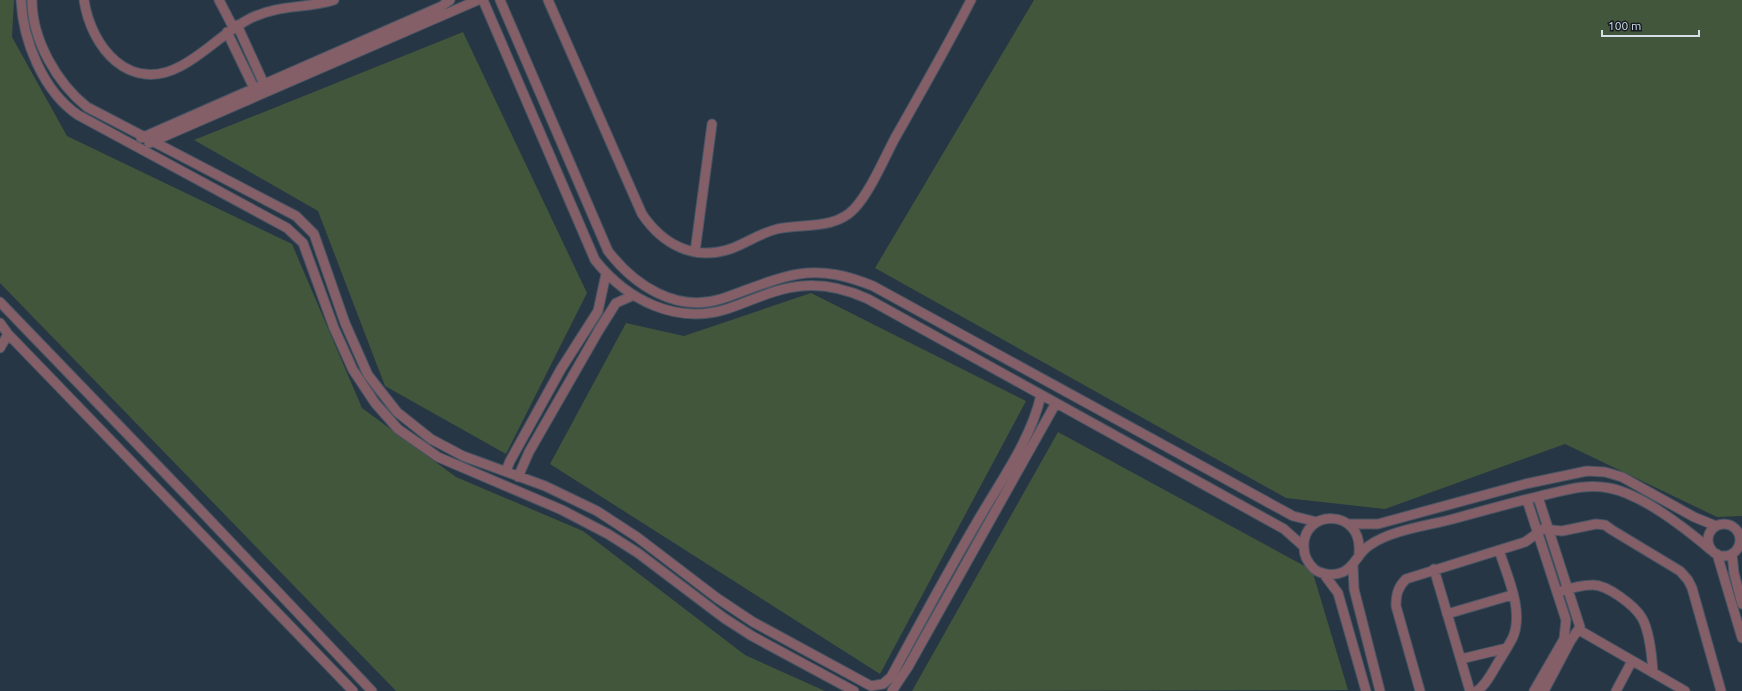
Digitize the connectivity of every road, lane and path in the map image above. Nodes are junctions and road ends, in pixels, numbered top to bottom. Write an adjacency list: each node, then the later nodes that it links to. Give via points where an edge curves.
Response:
1 (21, 0): 17 (street, via 22,17 28,38 53,92 78,114)
2 (32, 0): 16 (street, via 38,33 55,73 66,88 87,107)
3 (84, 0): 12 (street, via 91,30 101,47 122,66 142,73 162,73 180,66)
4 (219, 0): 12 (street)
5 (334, 0): 12 (street, via 272,10)
6 (450, 0): 13 (street, via 442,6)
7 (478, 0): 18 (street)
8 (483, 0): 21 (street, via 595,260)
9 (500, 0): 34 (street, via 608,251 621,269 638,283 657,294 678,300 700,302 719,300 798,274 830,273 855,278 1293,516)
10 (548, 0): 20 (street, via 642,214 650,226 666,240)
11 (971, 0): 20 (street, via 854,209 828,224 793,226 776,230 725,251)
12 (233, 28): 13 (street); 14 (street)
13 (264, 84): 14 (street)
14 (254, 88): 16 (street)
15 (712, 124): 20 (street)
16 (143, 137): 17 (street); 18 (street)
17 (130, 142): 19 (street)
18 (153, 142): 19 (street); 30 (street, via 296,216 314,234 345,323 368,375 398,412 430,439 463,456)
19 (139, 147): 66 (street, via 287,228 303,243 352,370 375,403 403,433 438,457 562,510 608,534 752,636)
20 (695, 252)
21 (606, 274): 22 (street); 30 (street, via 598,311 561,369)
22 (632, 296): 28 (street, via 653,306 699,314 725,310 784,289 807,286 836,288 868,299); 31 (street, via 616,304 599,330 529,452)
23 (0, 302): 24 (street)
24 (7, 310): 25 (street); 65 (street, via 188,496)
25 (0, 322): 26 (street)
26 (8, 334): 27 (street); 64 (street)
27 (0, 348)
28 (1041, 395): 29 (street); 31 (street, via 1034,418 1014,457 891,677 878,686 871,686 753,622 636,537 597,512 545,486)
29 (1056, 403): 42 (street, via 1284,528); 67 (street, via 908,667)
30 (506, 471): 31 (street)
31 (518, 477)
32 (1528, 483): 33 (street); 35 (street, via 1378,524); 37 (street, via 1570,473 1605,472 1638,484 1694,517)
33 (1532, 498): 39 (street); 40 (street); 44 (street, via 1591,486 1624,492 1653,508); 45 (street, via 1384,537)
34 (1317, 522): 35 (street, via 1333,518); 42 (street, via 1307,532)
35 (1349, 524): 45 (street, via 1358,537)
36 (1742, 525): 38 (street)
37 (1716, 526): 38 (street); 44 (street, via 1709,535 1708,543)
38 (1731, 526): 41 (street, via 1737,530)
39 (1549, 529): 40 (street); 50 (street); 77 (street, via 1558,531 1596,524 1605,525 1680,572 1692,588)
40 (1537, 533): 43 (street, via 1525,542); 51 (street)
41 (1741, 540): 46 (street)
42 (1304, 546): 49 (street, via 1304,553 1311,566)
43 (1499, 550): 48 (street); 52 (street)
44 (1714, 552): 46 (street, via 1725,556); 58 (street)
45 (1359, 553): 47 (street)
46 (1732, 554): 53 (street)
47 (1353, 565): 49 (street, via 1342,572); 63 (street, via 1354,590)
48 (1434, 569): 54 (street); 70 (street, via 1406,579 1399,586 1396,596 1396,606)
49 (1323, 573): 68 (street, via 1338,593)
50 (1567, 589): 51 (street); 55 (street); 62 (street, via 1593,585 1603,587 1637,611 1643,619 1651,651)
51 (1558, 592): 56 (street)
52 (1512, 596): 54 (street); 59 (street, via 1516,609 1516,623)
53 (1742, 604)
54 (1447, 614): 60 (street)
55 (1576, 616): 56 (street); 57 (street)
56 (1566, 620): 73 (street, via 1564,639)
57 (1579, 630): 61 (street); 74 (street)
58 (1742, 638)
59 (1507, 648): 60 (street); 72 (street)
60 (1461, 659): 71 (street)
61 (1632, 661): 62 (street); 75 (street)
62 (1653, 673): 76 (street)
63 (1380, 689): 69 (street)
64 (353, 691)
65 (372, 691)
66 (854, 691)
67 (892, 691)
68 (1366, 691)
69 (1370, 691)
70 (1420, 691)
71 (1470, 691)
72 (1477, 691)
73 (1534, 691)
74 (1544, 691)
75 (1616, 691)
76 (1685, 691)
77 (1721, 691)

